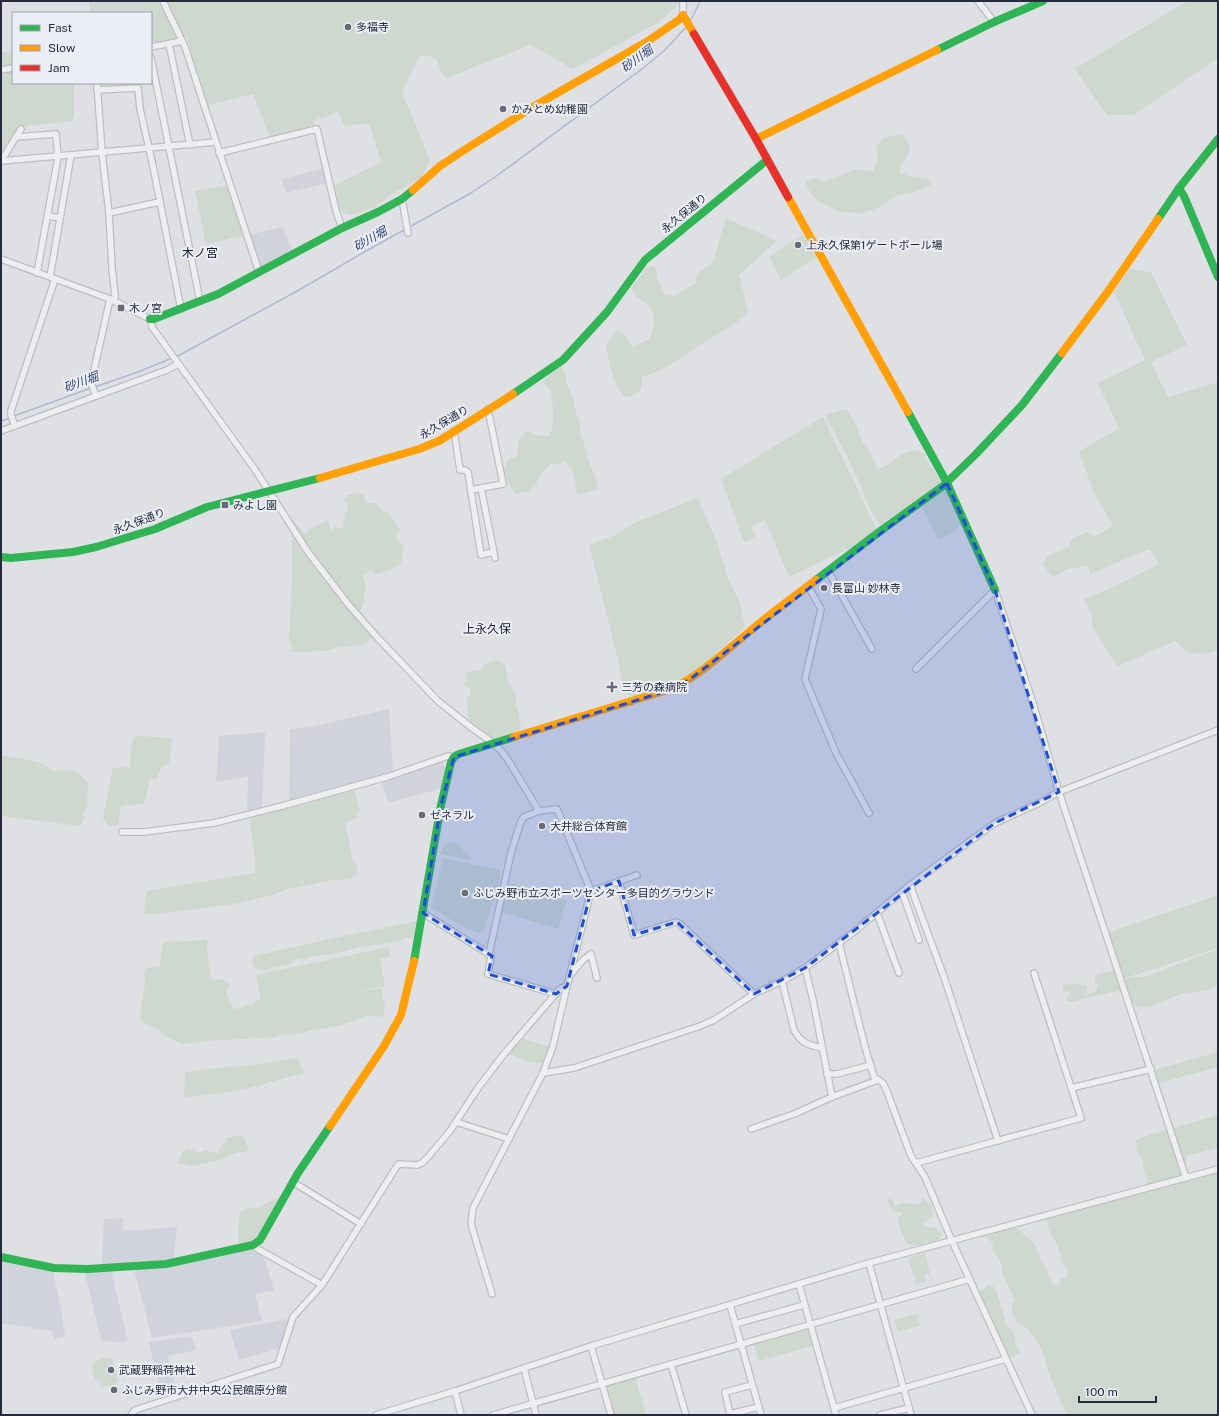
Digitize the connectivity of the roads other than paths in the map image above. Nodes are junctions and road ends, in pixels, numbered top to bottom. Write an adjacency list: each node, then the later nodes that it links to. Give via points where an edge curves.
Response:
1 (163, 1): 7 (street)
2 (683, 1): 5 (street)
3 (978, 1): 6 (street)
4 (1043, 1): 6 (street)
5 (685, 17): 17 (street); 30 (street, via 466,149 440,166)
6 (994, 22): 17 (street)
7 (182, 41): 8 (street); 19 (street)
8 (169, 44): 9 (street); 20 (street)
9 (152, 47)
10 (152, 63): 21 (street)
11 (12, 68): 12 (street)
12 (1, 70)
13 (97, 84): 14 (street)
14 (97, 90): 22 (street, via 138,88); 23 (street)
15 (21, 129): 16 (street)
16 (16, 137): 26 (street, via 56,134); 28 (street)
17 (756, 139): 27 (street)
18 (1218, 139): 29 (street)
19 (216, 142): 20 (street); 24 (street)
20 (190, 145): 21 (street)
21 (169, 146): 22 (street); 43 (street)
22 (149, 148): 23 (street); 31 (street)
23 (102, 153): 25 (street); 32 (street)
24 (219, 153): 35 (street, via 317,129); 38 (street)
25 (71, 155): 26 (street); 34 (street)
26 (58, 157): 28 (street); 33 (street)
27 (767, 160): 48 (street, 永久保通り, via 645,260 606,312 563,360); 52 (street)
28 (1, 161)
29 (1178, 188): 40 (street, via 1184,196); 52 (street, via 1113,284 1055,363 1022,405)
30 (402, 199): 35 (street); 36 (street)
31 (159, 202): 32 (street); 44 (street)
32 (109, 213): 42 (street, via 115,296)
33 (48, 216): 34 (street); 39 (street)
34 (60, 218): 41 (street)
35 (342, 228): 38 (street)
36 (408, 233)
37 (1, 259): 39 (street)
38 (259, 272): 43 (street)
39 (37, 273): 41 (street)
40 (1218, 277)
41 (52, 278): 42 (street); 49 (street, via 11,411)
42 (112, 300): 45 (street); 47 (street, via 92,384)
43 (200, 301): 44 (street)
44 (181, 309): 45 (street)
45 (150, 319): 46 (street, via 152,327)
46 (178, 363): 47 (street, via 167,370); 55 (street)
47 (96, 395): 49 (street)
48 (488, 409): 51 (street, 永久保通り); 53 (street, via 503,484)
49 (15, 426): 50 (street)
50 (1, 431)
51 (454, 431): 54 (street, via 460,470 468,472); 55 (street, 永久保通り, via 419,450)
52 (947, 483): 57 (street); 59 (street)
53 (481, 488): 54 (street); 54 (street, via 494,555 481,555)
54 (471, 490)
55 (270, 492): 56 (street, 永久保通り, via 207,507 144,533 86,550); 63 (street, via 308,552 348,604 438,701)
56 (1, 557)
57 (828, 571): 58 (street); 60 (street)
58 (808, 586): 63 (street, via 703,670 674,688); 67 (street, via 821,608 805,679 836,753)
59 (995, 590): 61 (street); 65 (street, via 1033,703)
60 (872, 649)
61 (916, 669)
62 (1218, 730): 65 (street)
63 (493, 743): 64 (street); 66 (street, via 508,760)
64 (454, 757): 68 (street, via 448,756 387,777 219,822 144,832); 75 (street, via 442,805)
65 (1059, 792): 71 (street, via 995,823); 90 (street)
66 (539, 811): 72 (street, via 557,809); 78 (street, via 524,817 521,821 511,853)
67 (869, 812)
68 (122, 832)
69 (637, 875): 70 (street)
70 (619, 881): 72 (street); 87 (street, via 634,935 676,922)
71 (910, 885): 73 (street); 99 (street, via 944,977)
72 (591, 891): 82 (street)
73 (902, 892): 74 (street); 76 (street)
74 (877, 912): 77 (street); 80 (street)
75 (423, 913): 78 (street); 103 (street, via 406,998 397,1025)
76 (919, 940)
77 (839, 943): 79 (street); 89 (street)
78 (489, 954): 86 (street, via 491,957 488,974)
79 (805, 968): 84 (street); 88 (street)
80 (899, 972)
81 (1034, 973): 94 (street)
82 (569, 976): 83 (street, via 591,954); 85 (street)
83 (597, 978)
84 (782, 981): 87 (street); 88 (street, via 796,1034 808,1045)
85 (566, 986): 86 (street); 91 (street, via 553,1046)
86 (556, 994): 96 (street, via 504,1054)
87 (754, 994): 91 (street, via 700,1026 574,1068)
88 (822, 1048): 92 (street)
89 (871, 1065): 92 (street, via 837,1074); 93 (street, via 874,1077)
90 (1151, 1069): 94 (street); 102 (street)
91 (543, 1073): 98 (street)
92 (827, 1074): 95 (street)
93 (878, 1080): 95 (street); 100 (street, via 886,1089 911,1156)
94 (1071, 1088): 99 (street, via 1082,1118)
95 (832, 1097): 97 (street, via 794,1114)
96 (456, 1122): 98 (street); 104 (street, via 422,1163 399,1164)
97 (751, 1128)
98 (509, 1139): 112 (street, via 471,1216 471,1224)
99 (998, 1141): 100 (street)
100 (916, 1163): 105 (street, via 926,1177)
101 (1218, 1169): 102 (street)
102 (1186, 1178): 105 (street)
103 (293, 1182): 104 (street); 106 (street, via 260,1240)
104 (361, 1224): 111 (street)
105 (952, 1241): 108 (street); 109 (street)
106 (253, 1245): 107 (street, via 166,1264 88,1269 54,1268); 111 (street)
107 (1, 1257)
108 (869, 1263): 110 (street); 115 (street)
109 (970, 1279): 115 (street); 120 (street)
110 (798, 1284): 113 (street); 114 (street)
111 (322, 1285): 132 (street, via 293,1317 278,1364 141,1408 133,1411)
112 (492, 1294)
113 (730, 1305): 116 (street); 119 (street)
114 (804, 1305): 116 (street); 117 (street)
115 (880, 1305): 117 (street); 125 (street)
116 (735, 1324): 118 (street)
117 (810, 1325): 118 (street); 129 (street)
118 (741, 1344): 121 (street); 124 (street)
119 (591, 1346): 122 (street); 123 (street)
120 (1006, 1359): 125 (street); 143 (street)
121 (671, 1364): 123 (street); 138 (street)
122 (524, 1368): 126 (street); 127 (street)
123 (602, 1385): 127 (street); 137 (street)
124 (752, 1385): 128 (street); 128 (street, via 725,1392 730,1414)
125 (903, 1388): 129 (street); 130 (street)
126 (455, 1391): 131 (street); 134 (street)
127 (533, 1404): 135 (street); 136 (street)
128 (759, 1407): 139 (street)
129 (834, 1408): 140 (street)
130 (908, 1408): 141 (street); 142 (street)
131 (386, 1414): 133 (street)
132 (131, 1415)
133 (376, 1415)
134 (461, 1415)
135 (493, 1415)
136 (536, 1415)
137 (611, 1415)
138 (686, 1415)
139 (761, 1415)
140 (836, 1415)
141 (880, 1415)
142 (911, 1415)
143 (1032, 1415)

